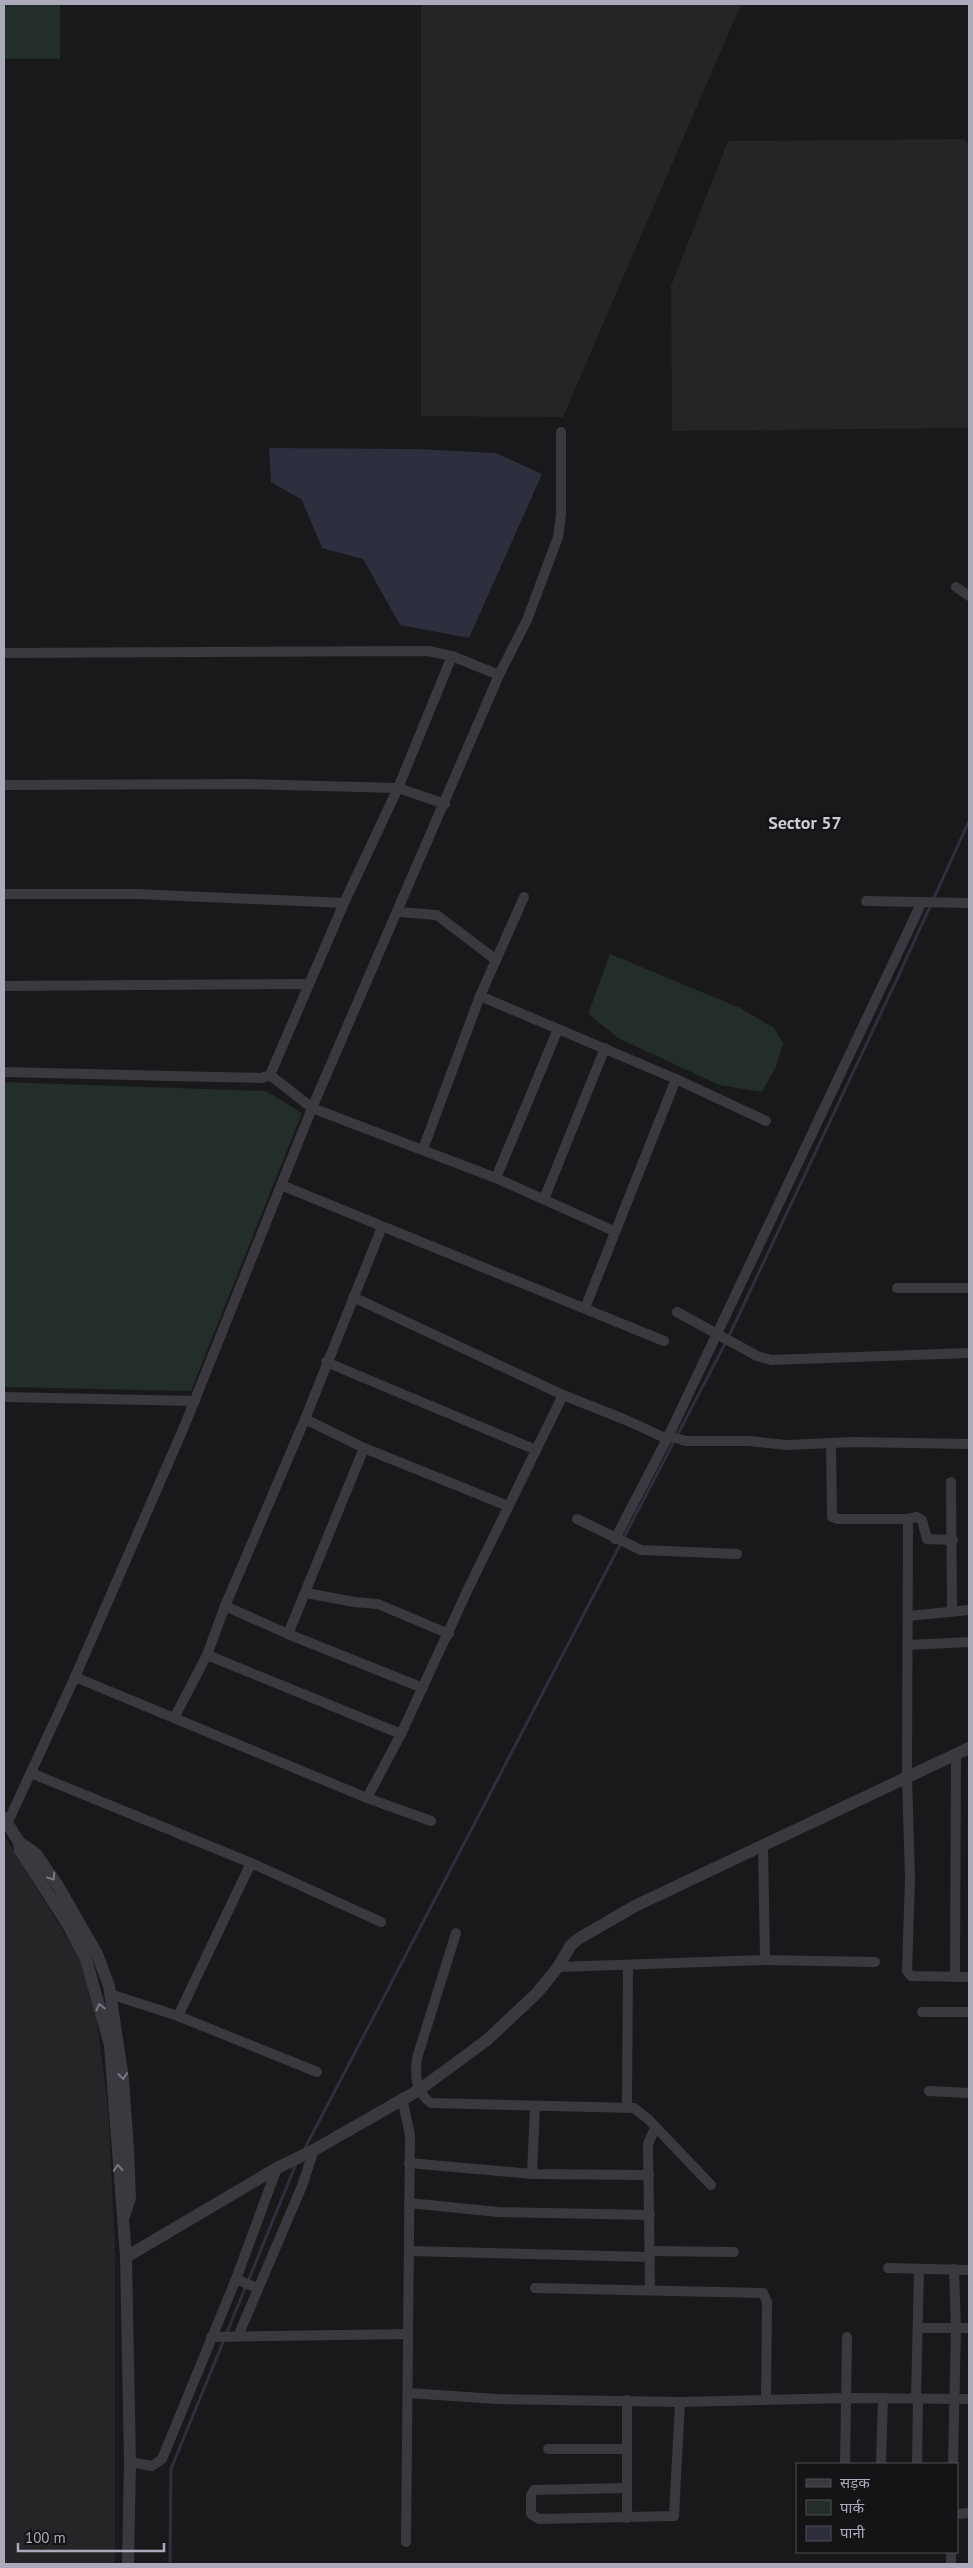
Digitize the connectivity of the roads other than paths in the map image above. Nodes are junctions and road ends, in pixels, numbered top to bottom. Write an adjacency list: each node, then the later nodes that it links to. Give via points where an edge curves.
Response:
1 (561, 432): 6 (street, via 558,537 526,620)
2 (956, 586): 3 (street)
3 (969, 596)
4 (4, 653): 5 (street, via 428,651)
5 (452, 656): 6 (street); 8 (street)
6 (499, 675): 9 (street)
7 (4, 784): 8 (street)
8 (398, 788): 9 (street); 13 (street)
9 (445, 804): 16 (street)
10 (4, 894): 13 (street, via 137,894)
11 (524, 897): 17 (street)
12 (866, 901): 14 (street)
13 (344, 903): 18 (street)
14 (929, 903): 15 (street); 39 (street)
15 (969, 903)
16 (398, 912): 17 (street, via 437,915); 26 (street)
17 (496, 960): 20 (street)
18 (309, 984): 19 (street); 24 (street)
19 (4, 986)
20 (480, 996): 21 (street); 28 (street)
21 (558, 1029): 22 (street); 29 (street)
22 (605, 1048): 25 (street); 31 (street)
23 (4, 1072): 24 (street, via 223,1078)
24 (270, 1075): 26 (street)
25 (676, 1078): 27 (street); 33 (street)
26 (312, 1108): 28 (street); 30 (street)
27 (766, 1121)
28 (423, 1149): 29 (street)
29 (496, 1178): 31 (street)
30 (281, 1185): 32 (street); 45 (street)
31 (544, 1200): 33 (street)
32 (382, 1227): 36 (street); 37 (street)
33 (614, 1231): 37 (street)
34 (897, 1288): 35 (street)
35 (969, 1288)
36 (352, 1297): 42 (street); 43 (street)
37 (585, 1308): 40 (street)
38 (677, 1312): 39 (street)
39 (720, 1334): 41 (street, via 764,1359 780,1361); 47 (street)
40 (664, 1341)
41 (969, 1353)
42 (326, 1362): 46 (street); 51 (street)
43 (563, 1395): 47 (street); 51 (street)
44 (4, 1397): 45 (street)
45 (195, 1400): 69 (street)
46 (305, 1419): 50 (street); 60 (street)
47 (672, 1438): 48 (street, via 787,1445); 56 (street)
48 (832, 1443): 49 (street); 55 (street, via 832,1517)
49 (969, 1444)
50 (364, 1448): 53 (street); 59 (street)
51 (536, 1450): 53 (street)
52 (951, 1482): 57 (street)
53 (508, 1506): 65 (street)
54 (578, 1519): 56 (street)
55 (908, 1519): 57 (street, via 921,1518 927,1539); 63 (street)
56 (617, 1540): 58 (street, via 657,1552)
57 (953, 1540): 62 (street)
58 (736, 1554)
59 (306, 1593): 64 (street); 65 (street, via 378,1604)
60 (225, 1606): 64 (street); 68 (street)
61 (969, 1610): 62 (street)
62 (952, 1612): 63 (street)
63 (908, 1616): 67 (street)
64 (288, 1634): 70 (street)
65 (449, 1634): 70 (street)
66 (969, 1642): 67 (street)
67 (908, 1646): 76 (street)
68 (207, 1655): 71 (street); 72 (street)
69 (75, 1677): 71 (street); 75 (street)
70 (423, 1688): 72 (street)
71 (174, 1718): 77 (street)
72 (401, 1734): 77 (street)
73 (969, 1748): 74 (street)
74 (956, 1754): 76 (street); 89 (street)
75 (31, 1773): 78 (street); 82 (street)
76 (907, 1777): 81 (street); 89 (street, via 910,1879 906,1970 911,1976)
77 (367, 1798): 79 (street)
78 (6, 1821): 80 (street)
79 (431, 1821)
80 (19, 1842): 91 (street, one-way to 91, via 36,1854 72,1909 97,1954); 111 (street, one-way to 80, via 120,2204 110,2046 99,2001 86,1959 20,1850)
81 (764, 1845): 85 (street); 88 (street, via 595,1928 571,1945)
82 (251, 1863): 83 (street); 94 (street)
83 (381, 1922)
84 (456, 1933): 96 (street, via 417,2058 415,2075)
85 (765, 1960): 86 (street); 87 (street)
86 (876, 1962)
87 (628, 1965): 88 (street); 101 (street)
88 (558, 1967): 96 (street, via 537,1993 487,2040)
89 (956, 1977): 90 (street)
90 (969, 1977)
91 (110, 1994): 94 (street); 111 (street, one-way to 111, via 123,2079 128,2150 130,2198)
92 (922, 2012): 93 (street)
93 (969, 2012)
94 (178, 2016): 95 (street)
95 (317, 2072)
96 (419, 2090): 99 (street); 100 (street, via 431,2103)
97 (929, 2091): 98 (street)
98 (969, 2093)
99 (402, 2098): 103 (street); 104 (street, via 410,2134)
100 (535, 2106): 101 (street); 106 (street)
101 (626, 2107): 102 (street, via 637,2109)
102 (655, 2128): 107 (street, via 648,2144); 108 (street)
103 (309, 2153): 105 (street); 121 (street, via 302,2186)
104 (410, 2164): 106 (street); 109 (street)
105 (283, 2166): 115 (street); 120 (street)
106 (532, 2174): 107 (street)
107 (649, 2175): 110 (street)
108 (711, 2185)
109 (409, 2203): 110 (street, via 498,2212); 112 (street)
110 (650, 2214): 114 (street)
111 (124, 2216): 115 (street)
112 (409, 2251): 114 (street); 127 (street)
113 (734, 2252): 114 (street)
114 (650, 2254): 123 (street)
115 (126, 2257): 141 (street)
116 (888, 2268): 117 (street)
117 (919, 2269): 118 (street); 124 (street)
118 (954, 2270): 119 (street); 125 (street)
119 (969, 2270)
120 (239, 2280): 121 (street); 128 (street)
121 (254, 2287): 128 (street)
122 (535, 2288): 123 (street)
123 (650, 2289): 137 (street, via 763,2293 767,2302)
124 (918, 2328): 125 (street); 133 (street)
125 (956, 2328): 126 (street); 134 (street)
126 (969, 2328)
127 (408, 2334): 128 (street); 130 (street)
128 (225, 2336): 141 (street, via 162,2460 152,2466)
129 (847, 2337): 131 (street)
130 (408, 2393): 136 (street, via 497,2399); 148 (street)
131 (846, 2398): 132 (street); 137 (street); 142 (street)
132 (883, 2398): 133 (street); 143 (street)
133 (917, 2398): 134 (street); 144 (street)
134 (955, 2398): 135 (street); 145 (street)
135 (969, 2399)
136 (627, 2400): 138 (street); 140 (street)
137 (766, 2400): 138 (street)
138 (680, 2402): 147 (street, via 675,2515)
139 (548, 2449): 140 (street)
140 (627, 2449): 146 (street)
141 (130, 2462): 149 (street)
142 (845, 2463)
143 (881, 2463)
144 (917, 2463)
145 (953, 2463)
146 (627, 2488): 147 (street); 147 (street, via 534,2490 531,2514 536,2518)
147 (627, 2518)
148 (406, 2542)
149 (128, 2564)

